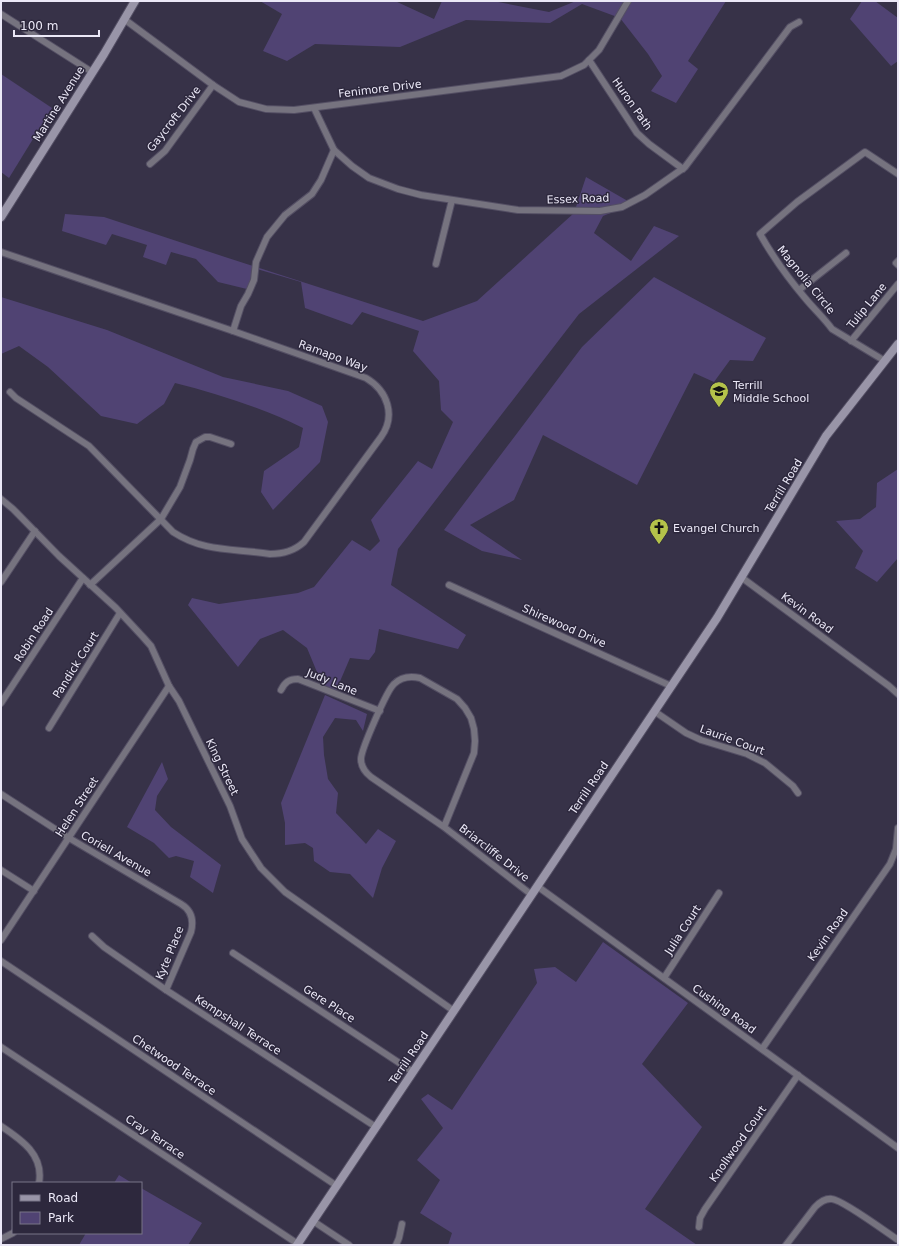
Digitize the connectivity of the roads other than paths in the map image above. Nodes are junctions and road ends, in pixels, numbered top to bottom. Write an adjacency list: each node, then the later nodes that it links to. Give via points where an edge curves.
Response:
1 (135, 1): 4 (street, Martine Avenue)
2 (628, 1): 6 (street, Fenimore Drive, via 600,50)
3 (1, 14): 7 (street)
4 (124, 19): 7 (street, Martine Avenue); 8 (street, Fenimore Drive)
5 (799, 22): 12 (street, Essex Road, via 790,27)
6 (590, 60): 9 (street, Fenimore Drive, via 561,76); 12 (street, Huron Path, via 637,133)
7 (92, 72): 15 (street, Martine Avenue)
8 (213, 86): 9 (street, Fenimore Drive, via 239,102 266,110); 11 (street, Gaycroft Drive, via 165,151)
9 (314, 108): 10 (street, Essex Road)
10 (334, 150): 14 (street, Essex Road, via 370,178 398,189); 23 (street, via 312,194 285,215 267,236 256,262 254,280 241,306)
11 (150, 164)
12 (683, 169): 14 (street, Essex Road, via 622,207 600,211 518,210)
13 (898, 174): 22 (street, Magnolia Circle, via 865,152 797,202 760,234 771,254)
14 (452, 200): 19 (street)
15 (1, 217)
16 (1, 252): 23 (street, Ramapo Way)
17 (846, 252): 22 (street)
18 (898, 260): 20 (street)
19 (436, 264)
20 (898, 265)
21 (898, 284): 24 (street, Tulip Lane)
22 (798, 290): 24 (street, Magnolia Circle, via 832,329)
23 (233, 331): 30 (street, Ramapo Way, via 373,382 384,394 387,402 389,418 385,430 304,542 291,551 270,554 199,545 177,535)
24 (851, 341): 26 (street, Magnolia Circle)
25 (898, 344): 26 (street, Terrill Road)
26 (885, 361): 32 (street, Terrill Road, via 826,436)
27 (10, 392): 30 (street, Ramapo Way, via 89,446)
28 (231, 444): 30 (street, via 210,436 196,442 180,487)
29 (1, 499): 31 (street, King Street)
30 (161, 519): 35 (street)
31 (34, 531): 33 (street, King Street); 34 (street)
32 (741, 577): 39 (street, Terrill Road); 41 (street, Kevin Road)
33 (83, 578): 35 (street, King Street); 42 (street, Robin Road)
34 (1, 582)
35 (90, 585): 37 (street, King Street)
36 (449, 585): 39 (street, Shirewood Drive)
37 (120, 612): 38 (street, King Street, via 151,646); 45 (street, Pandick Court)
38 (169, 686): 50 (street, Helen Street); 64 (street, King Street, via 179,701 230,806 242,839 261,868 286,892)
39 (671, 686): 44 (street, Terrill Road)
40 (281, 690): 43 (street, Judy Lane, via 289,680 298,679)
41 (898, 694)
42 (1, 703)
43 (380, 711): 48 (street, Briarcliffe Drive, via 361,754 362,767 368,775); 48 (street, Briarcliffe Drive, via 393,684 403,678 414,677 457,699 468,713 474,730 474,753)
44 (654, 711): 46 (street, Laurie Court, via 686,733 747,754 765,763); 53 (street, Terrill Road)
45 (49, 728)
46 (798, 793)
47 (1, 794): 50 (street, Coriell Avenue)
48 (444, 827): 56 (street, Briarcliffe Drive)
49 (898, 828): 51 (street, Kevin Road)
50 (69, 838): 54 (street, Helen Street); 57 (street, Coriell Avenue)
51 (897, 839): 66 (street, Kevin Road, via 890,864)
52 (1, 870): 54 (street)
53 (537, 886): 56 (street, Terrill Road); 62 (street, Cushing Road)
54 (34, 891): 59 (street, Helen Street)
55 (720, 893): 62 (street, Julia Court)
56 (532, 894): 64 (street, Terrill Road)
57 (181, 904): 63 (street, Kyte Place, via 190,914 192,927)
58 (92, 936): 63 (street, Kempshall Terrace)
59 (1, 940)
60 (233, 953): 67 (street, Gere Place)
61 (1, 961): 73 (street, Chetwood Terrace)
62 (664, 978): 66 (street, Cushing Road)
63 (166, 990): 70 (street, Kempshall Terrace)
64 (454, 1010): 67 (street, Terrill Road)
65 (1, 1047): 81 (street, Cray Terrace)
66 (762, 1049): 68 (street, Cushing Road)
67 (413, 1072): 70 (street, Terrill Road)
68 (798, 1075): 71 (street, Cushing Road); 76 (street, Knollwood Court, via 705,1209)
69 (1, 1126): 72 (street, via 22,1140 33,1152 40,1174)
70 (376, 1127): 73 (street, Terrill Road)
71 (898, 1148)
72 (39, 1182)
73 (337, 1186): 74 (street, Terrill Road)
74 (313, 1221): 81 (street, Terrill Road); 82 (street)
75 (402, 1224): 83 (street)
76 (699, 1227)
77 (12, 1234): 78 (street)
78 (1, 1239)
79 (898, 1240): 80 (street, via 840,1202 829,1199 820,1202)
80 (787, 1244)
81 (297, 1245)
82 (348, 1245)
83 (396, 1245)

